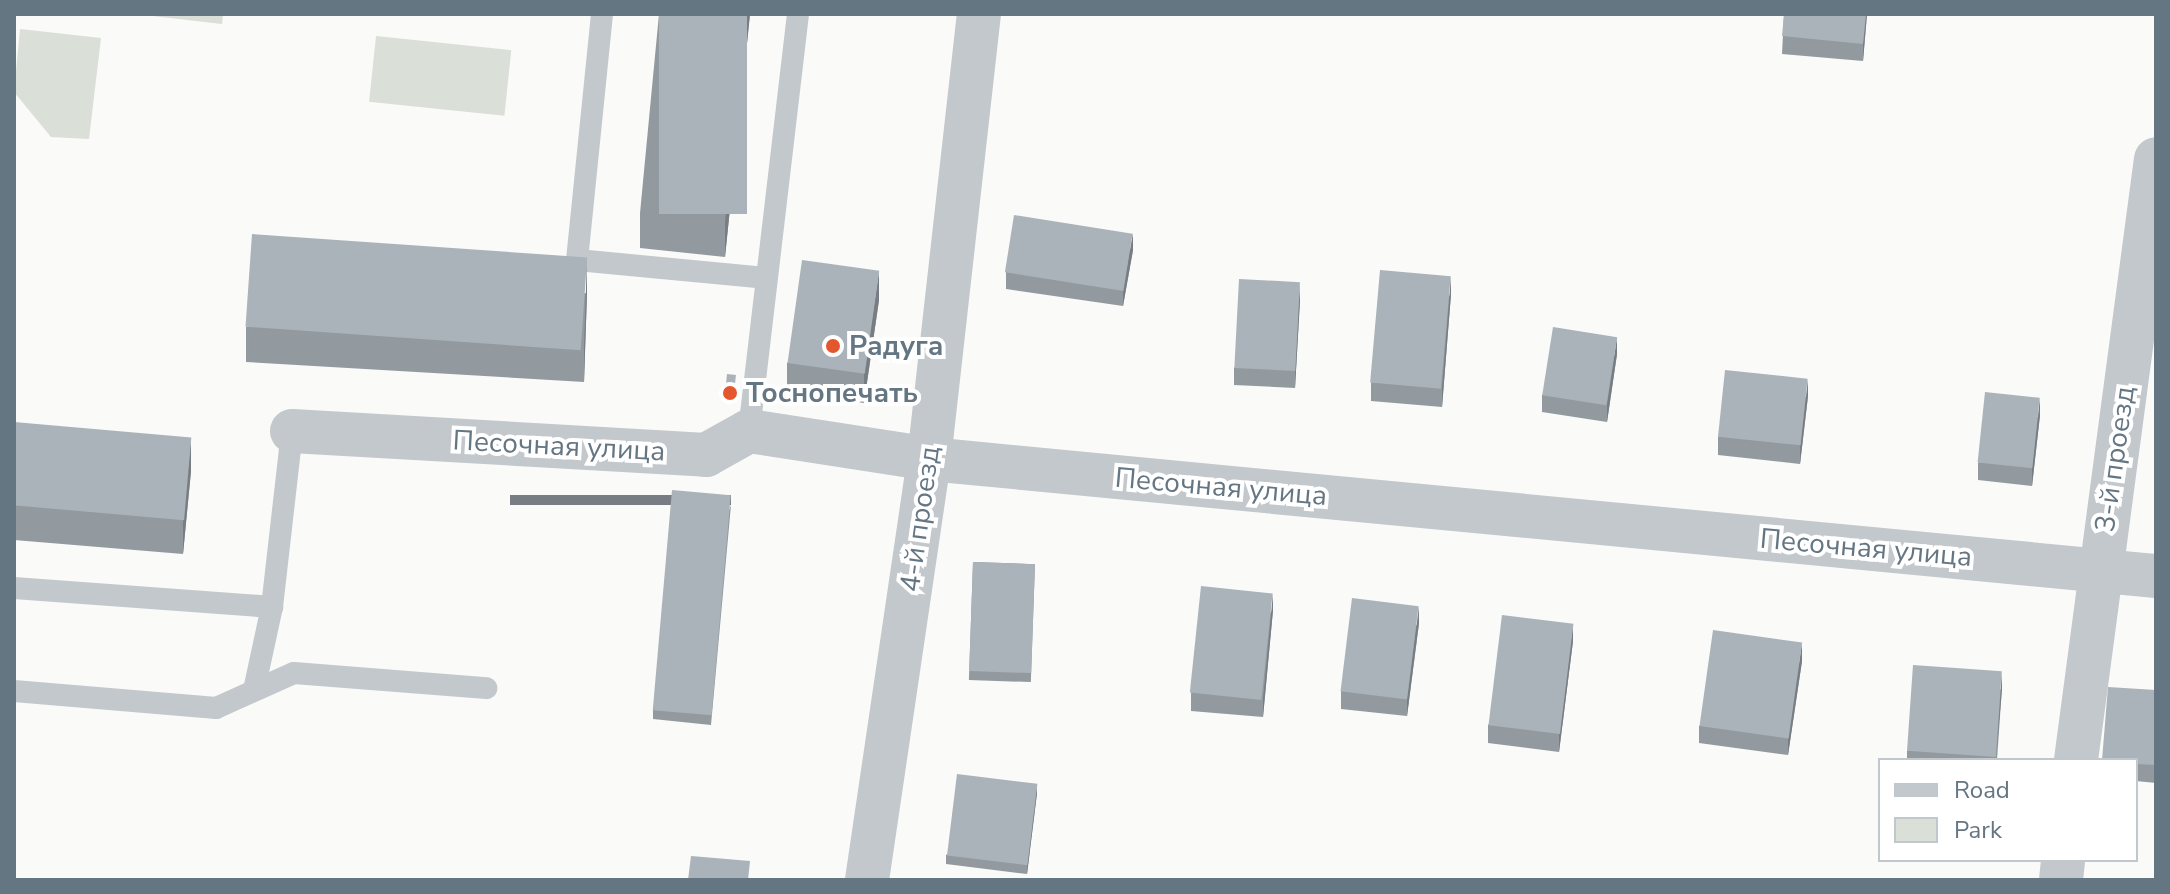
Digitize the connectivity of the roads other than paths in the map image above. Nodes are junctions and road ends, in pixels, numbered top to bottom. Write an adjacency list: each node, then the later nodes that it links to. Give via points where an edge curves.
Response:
1 (602, 14): 5 (lane, via 577,260)
2 (798, 14): 5 (lane)
3 (979, 14): 8 (street, 4-й проезд)
4 (2156, 159): 9 (street, 3-й проезд)
5 (766, 278): 7 (lane)
6 (292, 431): 7 (street, Песочная улица, via 706,455); 12 (lane)
7 (749, 431): 8 (street, Песочная улица)
8 (929, 459): 9 (street, Песочная улица); 17 (street, 4-й проезд)
9 (2100, 571): 10 (street, Песочная улица); 16 (street, 3-й проезд)
10 (2156, 576)
11 (14, 588): 12 (lane)
12 (272, 607): 14 (lane)
13 (486, 688): 14 (lane, via 294,673)
14 (254, 690): 15 (lane, via 216,708)
15 (14, 691)
16 (2076, 758)
17 (867, 880)

